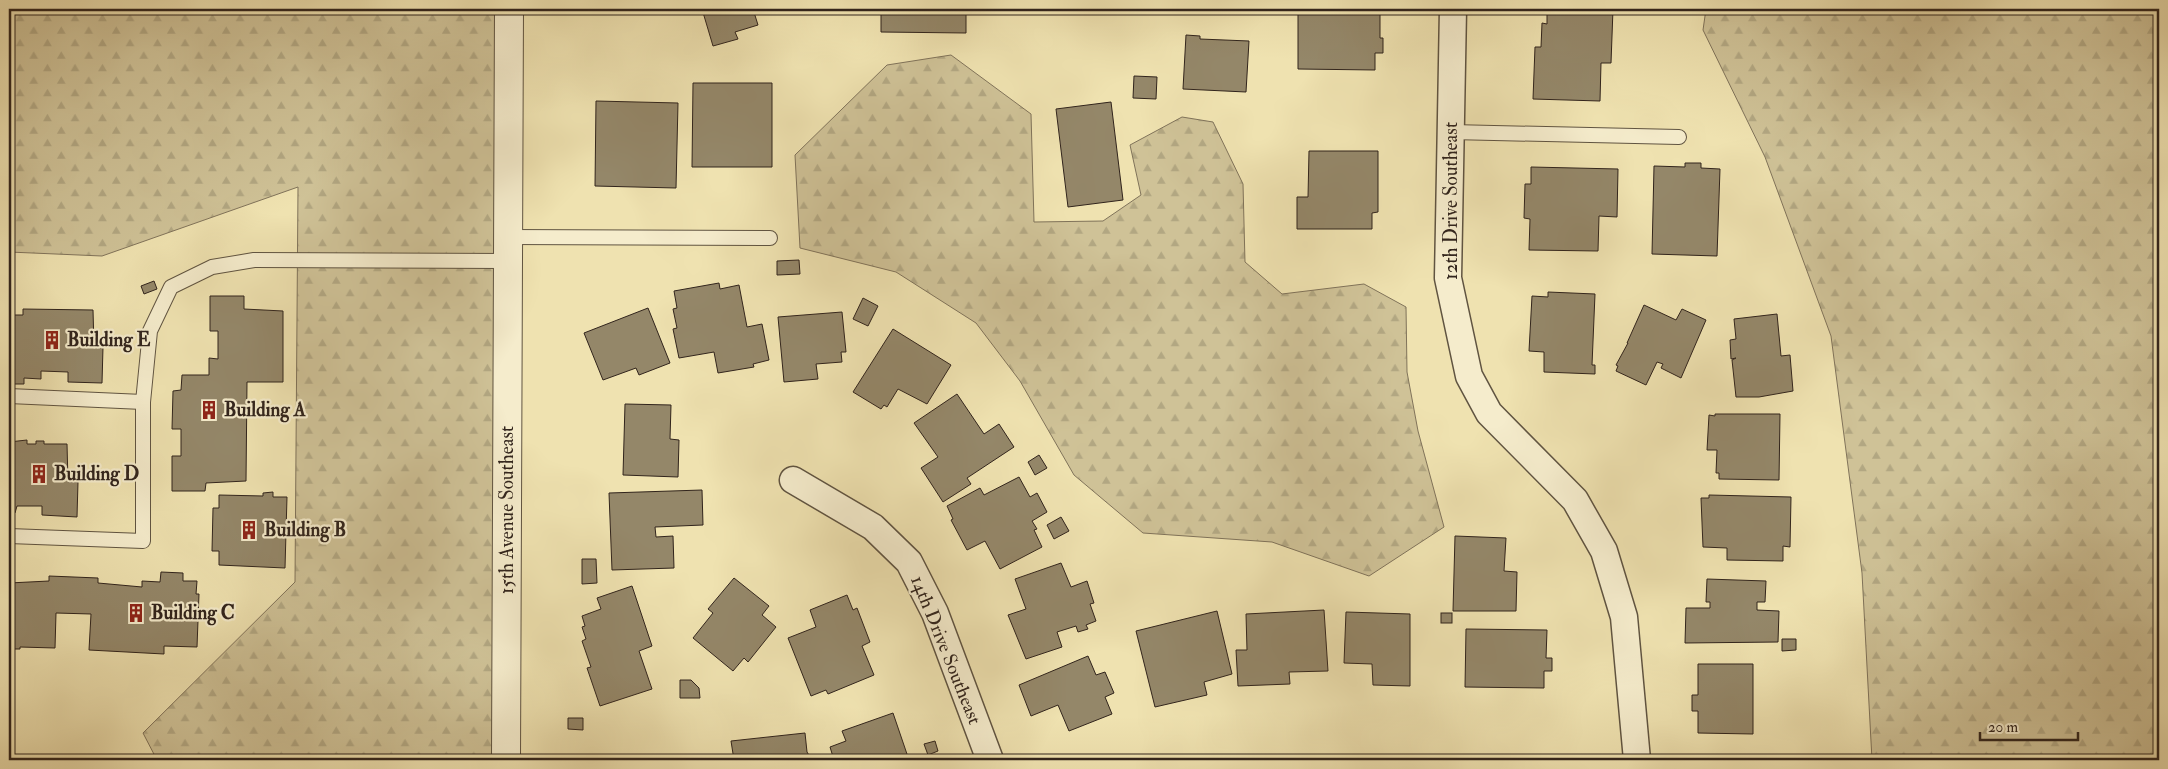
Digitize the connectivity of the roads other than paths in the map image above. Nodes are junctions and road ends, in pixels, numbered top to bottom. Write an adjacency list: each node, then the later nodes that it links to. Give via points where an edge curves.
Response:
1 (509, 9): 6 (street, 15th Avenue Southeast)
2 (1453, 9): 3 (street, 12th Drive Southeast)
3 (1451, 132): 4 (lane); 13 (street, 12th Drive Southeast, via 1448,278 1469,376 1489,413 1575,500 1604,551 1624,617)
4 (1680, 137)
5 (770, 238): 6 (lane)
6 (508, 249): 8 (lane, via 254,260 212,266 172,287 150,331); 11 (street, 15th Avenue Southeast)
7 (9, 396): 8 (lane)
8 (143, 402): 10 (lane, via 143,541)
9 (793, 480): 12 (street, 14th Drive Southeast, via 873,527 909,562 935,613)
10 (9, 536)
11 (506, 760)
12 (990, 760)
13 (1637, 760)

